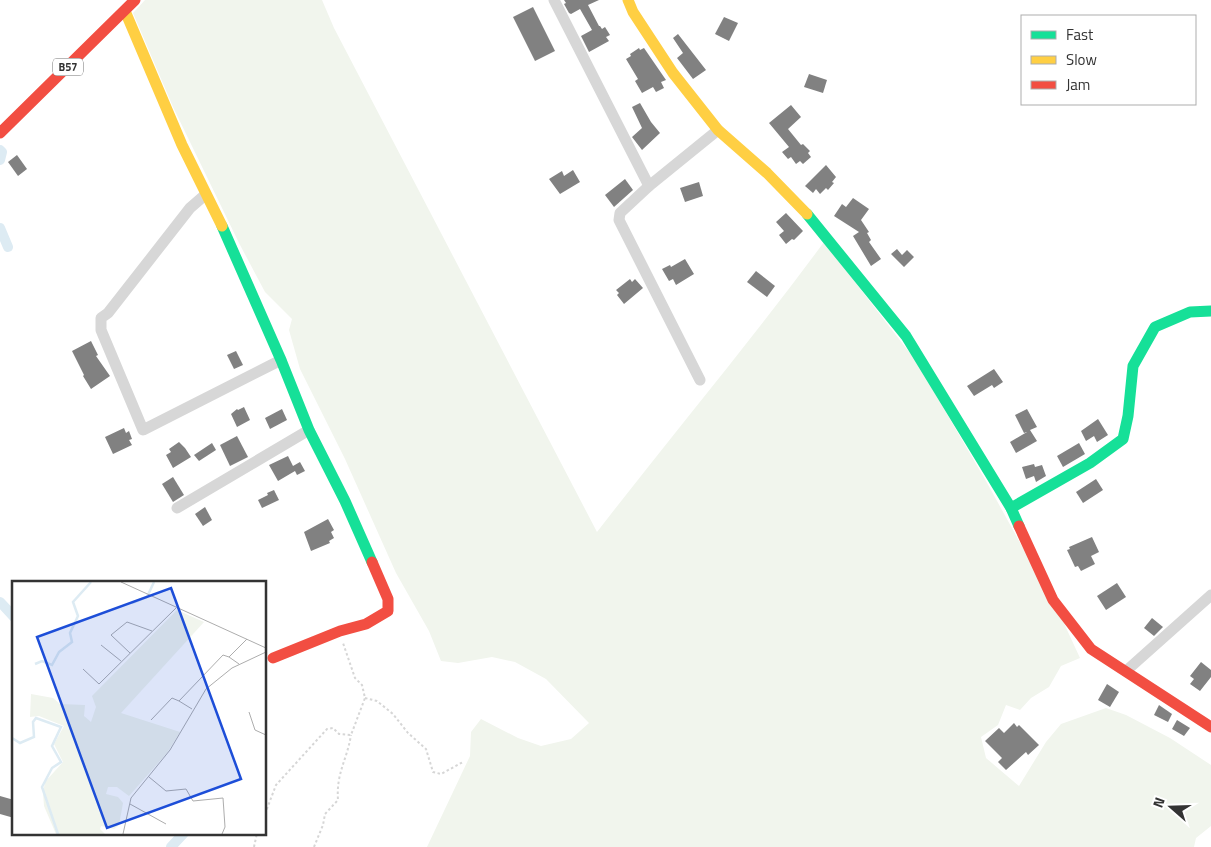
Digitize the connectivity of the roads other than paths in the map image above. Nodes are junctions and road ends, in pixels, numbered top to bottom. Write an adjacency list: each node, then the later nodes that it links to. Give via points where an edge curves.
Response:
1 (135, 0): 4 (street, B57)
2 (554, 0): 7 (street)
3 (628, 0): 5 (street, via 673,74)
4 (125, 11): 6 (street, B57); 8 (street)
5 (718, 130): 7 (street); 14 (street, via 767,173 814,221 906,336)
6 (0, 133)
7 (649, 186): 11 (street, via 620,213 619,220)
8 (205, 195): 10 (street); 10 (street, via 190,208 101,318 101,330 143,430)
9 (1211, 311): 14 (street, via 1190,312 1155,327 1133,366 1123,439 1090,463)
10 (281, 360): 12 (street)
11 (700, 380)
12 (309, 430): 13 (street); 16 (street, via 345,501 388,599 388,611 366,624)
13 (177, 508)
14 (1011, 508): 17 (street, via 1053,600 1091,649)
15 (1211, 595): 17 (street)
16 (273, 658)
17 (1126, 671): 18 (street)
18 (1211, 727)

